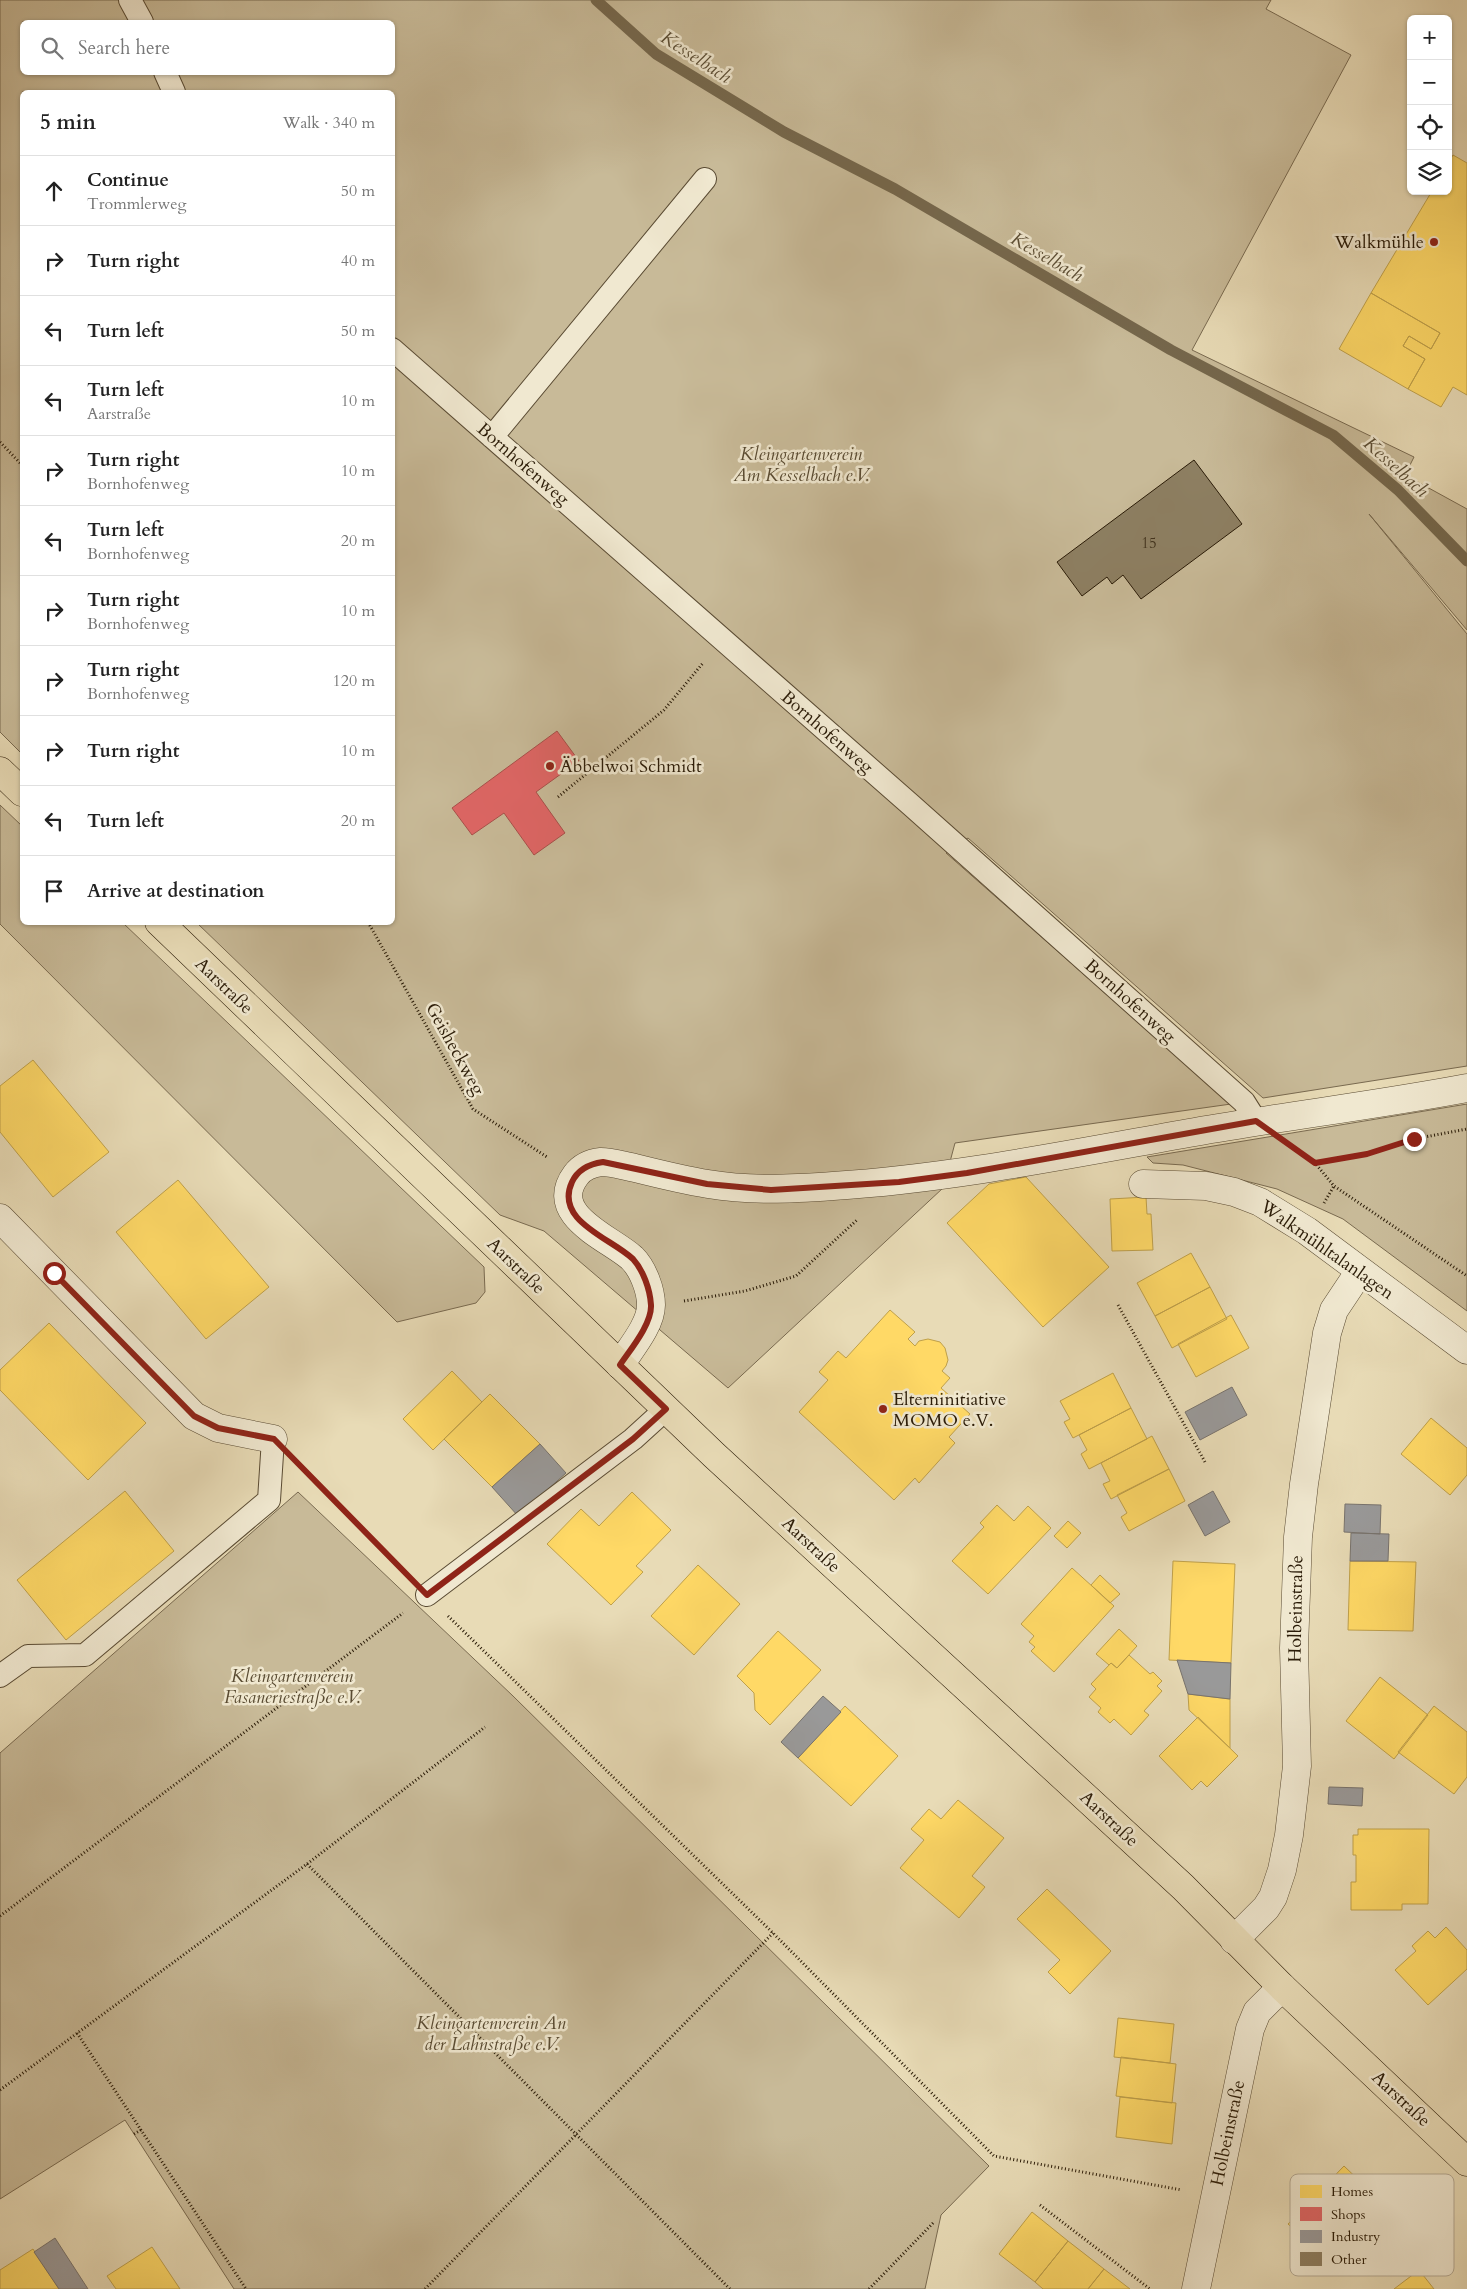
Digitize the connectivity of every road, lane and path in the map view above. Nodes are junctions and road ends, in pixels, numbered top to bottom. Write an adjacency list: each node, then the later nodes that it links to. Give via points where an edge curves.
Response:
1 (130, 0): 2 (lane)
2 (141, 20)
3 (166, 75): 4 (lane)
4 (173, 90)
5 (705, 179): 7 (lane)
6 (395, 352): 7 (lane, Bornhofenweg)
7 (492, 437): 10 (lane, Bornhofenweg)
8 (0, 442): 9 (path)
9 (20, 463)
10 (722, 639): 13 (path, via 664,710); 17 (lane, Bornhofenweg, via 1244,1102)
11 (0, 770): 12 (main road)
12 (20, 790)
13 (558, 797)
14 (162, 925): 31 (main road, Aarstraße)
15 (370, 925): 20 (path, Geisheckweg, via 473,1109)
16 (1467, 1088): 17 (street, via 1380,1105)
17 (1256, 1121): 19 (path); 20 (street, via 967,1173 899,1182 771,1190 736,1188 603,1162 588,1166)
18 (1467, 1129): 19 (path, via 1414,1139 1367,1154)
19 (1315, 1163): 22 (path)
20 (575, 1176): 31 (street, via 570,1187 571,1209 582,1223 633,1259 646,1279 651,1306 642,1332)
21 (1143, 1184): 26 (street, Walkmühltalanlagen, via 1206,1186 1260,1202 1282,1214)
22 (1334, 1186): 23 (path); 27 (path)
23 (1327, 1199)
24 (0, 1218): 33 (street, via 194,1416 218,1428)
25 (816, 1257): 28 (path, via 796,1276 745,1291)
26 (1360, 1271): 30 (street, Walkmühltalanlagen); 42 (street, Holbeinstraße, via 1334,1310 1327,1333 1303,1493 1294,1648 1297,1766 1282,1870 1266,1908)
27 (1467, 1276)
28 (689, 1300)
29 (1118, 1305): 34 (path)
30 (1467, 1350)
31 (620, 1365): 32 (main road, Aarstraße)
32 (666, 1409): 35 (lane, via 633,1439); 42 (main road, Aarstraße, via 1182,1887)
33 (274, 1439): 35 (path); 37 (lane, via 269,1500 85,1655 28,1656)
34 (1205, 1462)
35 (427, 1595): 41 (path)
36 (408, 1610): 40 (path)
37 (0, 1676)
38 (485, 1727): 39 (path)
39 (307, 1864): 44 (path); 48 (path)
40 (0, 1916)
41 (773, 1933): 48 (path); 50 (path, via 994,2156)
42 (1234, 1940): 43 (main road, Aarstraße)
43 (1282, 1987): 49 (main road, Aarstraße); 50 (street, Holbeinstraße, via 1257,2012 1250,2030)
44 (77, 2033): 45 (path); 46 (path)
45 (0, 2090)
46 (141, 2130): 47 (path); 53 (path)
47 (134, 2134)
48 (576, 2134): 54 (path); 55 (path)
49 (1467, 2162)
50 (1215, 2197): 58 (street, Holbeinstraße)
51 (1040, 2206): 57 (path)
52 (934, 2222): 56 (path)
53 (246, 2289)
54 (425, 2289)
55 (730, 2289)
56 (870, 2289)
57 (1150, 2289)
58 (1196, 2289)

